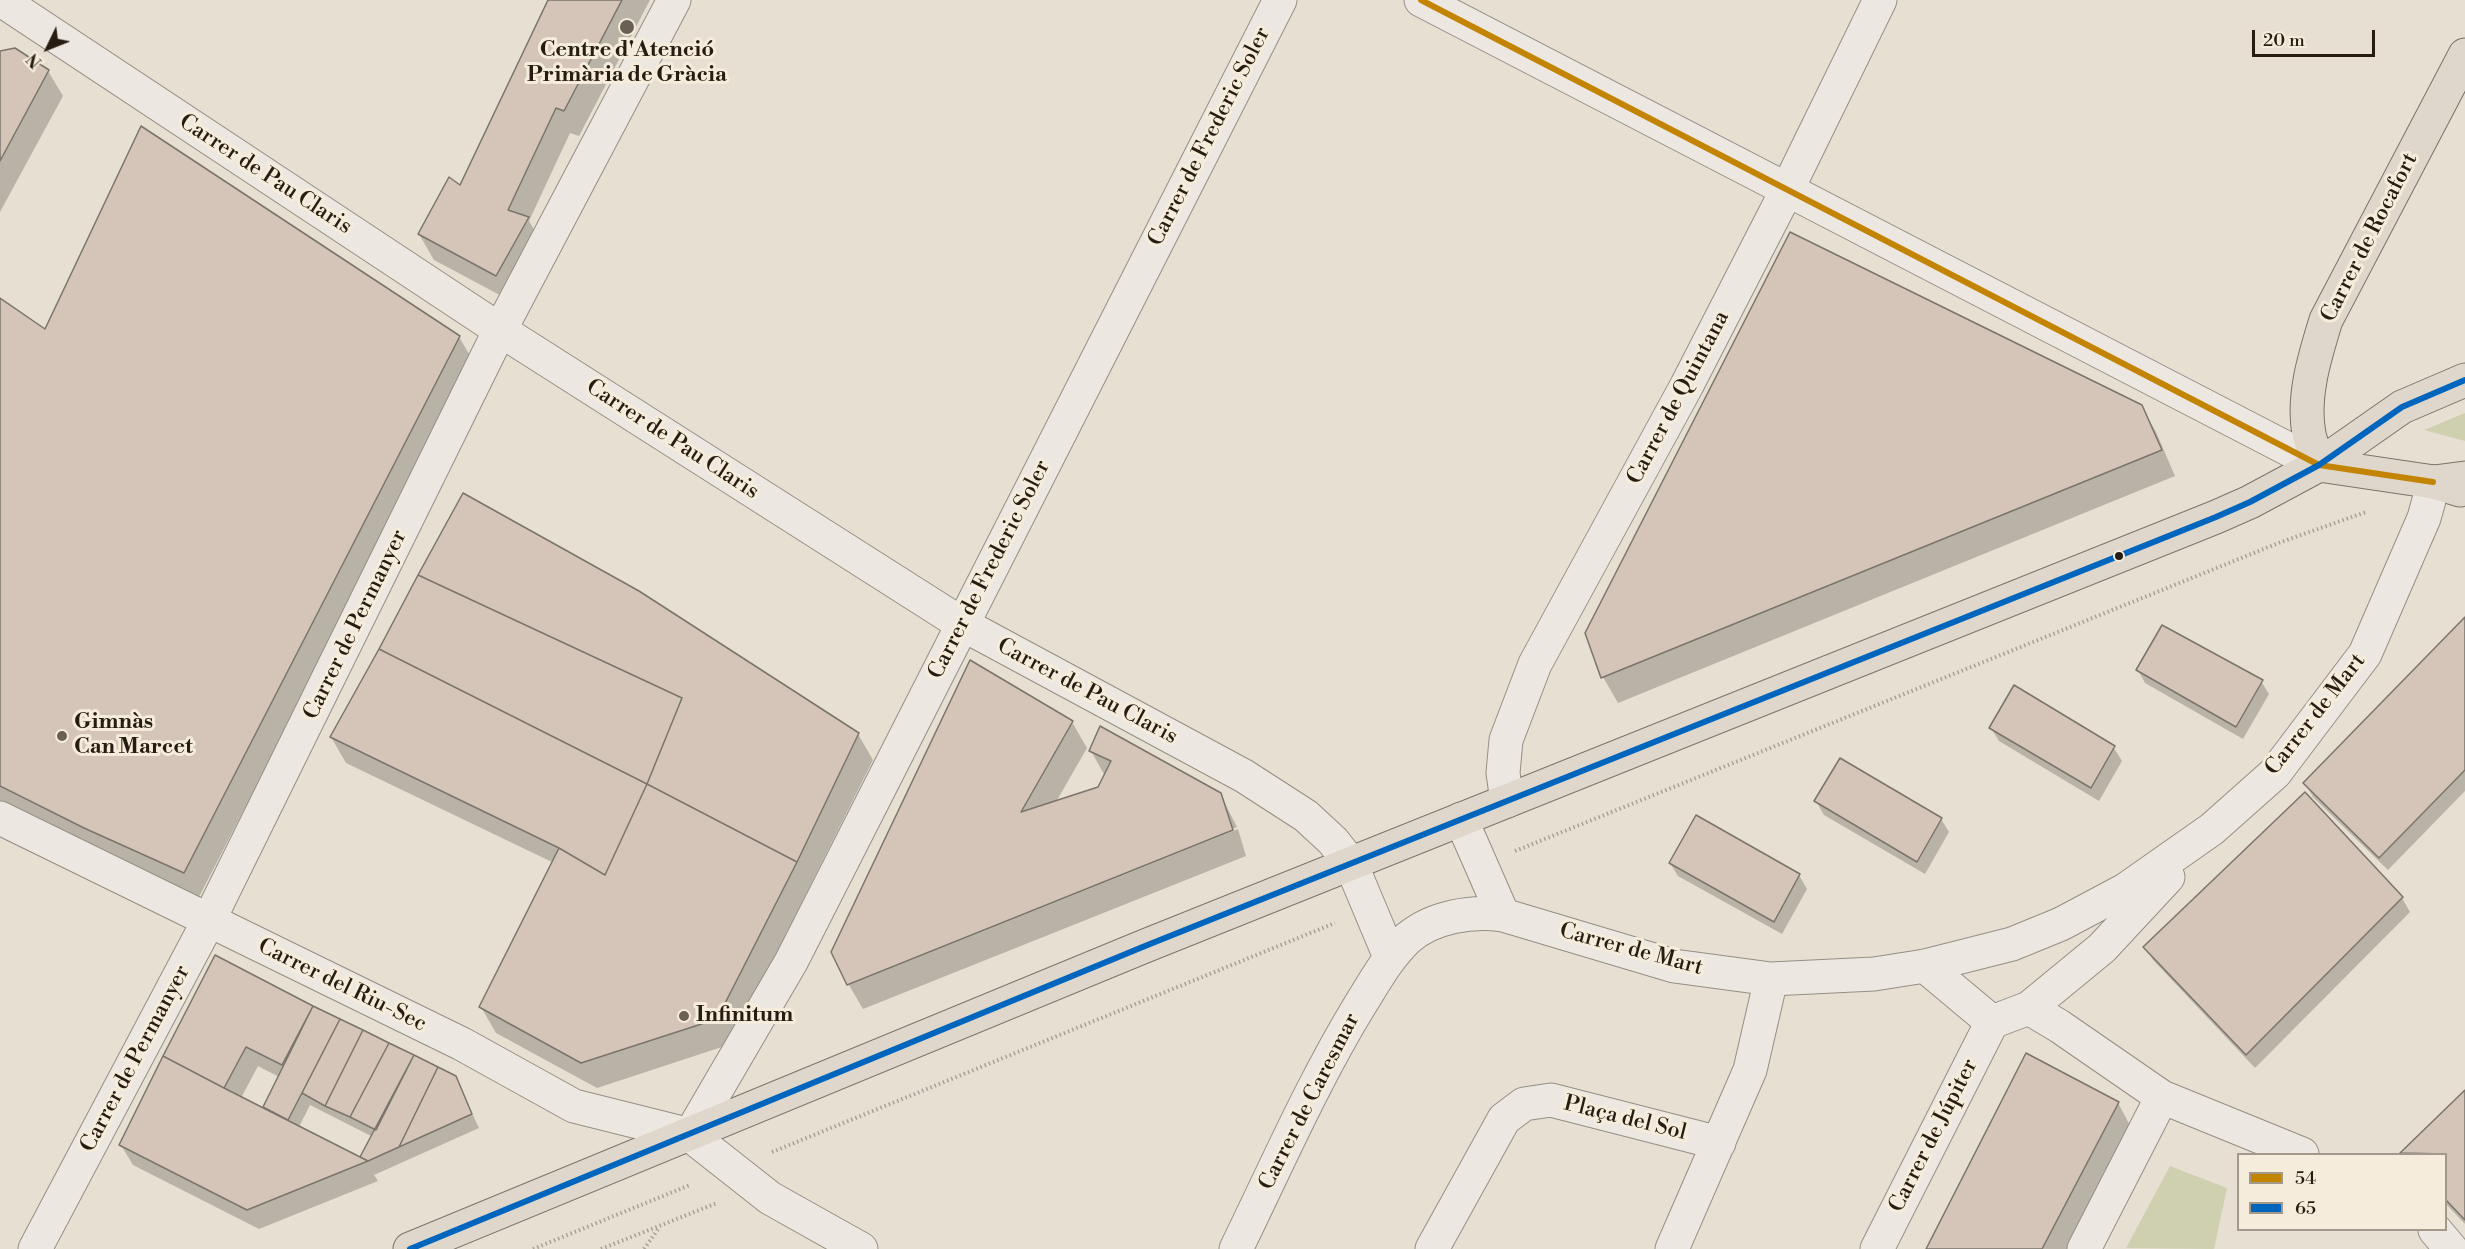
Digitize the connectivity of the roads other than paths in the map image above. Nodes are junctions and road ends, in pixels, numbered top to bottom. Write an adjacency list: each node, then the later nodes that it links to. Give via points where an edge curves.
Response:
1 (674, 0): 8 (street, Carrer de Permanyer)
2 (1280, 0): 13 (street, Carrer de Frederic Soler)
3 (1421, 0): 7 (street)
4 (1880, 0): 7 (street, Carrer de Quintana)
5 (6, 2): 8 (street, Carrer de Pau Claris)
6 (2465, 55): 10 (main road, Carrer de Rocafort, via 2326,320 2308,400 2309,433)
7 (1787, 190): 10 (street); 14 (street, Carrer de Quintana, via 1687,385 1535,664 1506,740)
8 (500, 330): 13 (street, Carrer de Pau Claris); 20 (street, Carrer de Permanyer)
9 (2465, 380): 10 (main road, via 2402,407)
10 (2319, 465): 11 (main road); 14 (main road, via 2216,517)
11 (2449, 480): 12 (main road); 17 (street, Carrer de Mart, via 2424,518 2365,654 2275,773)
12 (2465, 491)
13 (962, 624): 18 (street, Carrer de Pau Claris, via 1244,776 1306,816); 27 (street, Carrer de Frederic Soler, via 791,962)
14 (1506, 801): 16 (main road)
15 (0, 818): 20 (street, Carrer del Riu-Sec)
16 (1461, 819): 18 (main road); 19 (street)
17 (2212, 829): 22 (street, Carrer de Mart, via 2125,890 2061,924 2012,944); 24 (street, Carrer de Mart, via 2102,948)
18 (1351, 864): 21 (street, Carrer de Pau Claris); 27 (main road)
19 (1503, 915): 21 (street, Carrer de Mart, via 1482,912 1434,922 1410,937); 23 (street, Carrer de Mart, via 1674,966)
20 (209, 920): 27 (street, Carrer del Riu-Sec, via 462,1044 574,1106); 31 (street, Carrer de Permanyer)
21 (1390, 957): 34 (street, Carrer de Caresmar, via 1337,1043)
22 (1925, 966): 23 (street, Carrer de Mart, via 1874,974); 25 (street)
23 (1771, 979): 28 (street, Plaça del Sol, via 1750,1070)
24 (2030, 1008): 25 (street); 26 (street)
25 (1992, 1022): 37 (street, Carrer de Júpiter)
26 (2162, 1097): 29 (street); 38 (street)
27 (690, 1135): 32 (main road); 33 (street, via 770,1198)
28 (1719, 1143): 35 (street, Plaça del Sol, via 1551,1100 1524,1104 1503,1119); 36 (street, Plaça del Sol)
29 (2297, 1153)
30 (2436, 1231): 39 (street)
31 (35, 1249)
32 (410, 1249)
33 (861, 1249)
34 (1236, 1249)
35 (1432, 1249)
36 (1672, 1249)
37 (1876, 1249)
38 (2084, 1249)
39 (2451, 1249)

